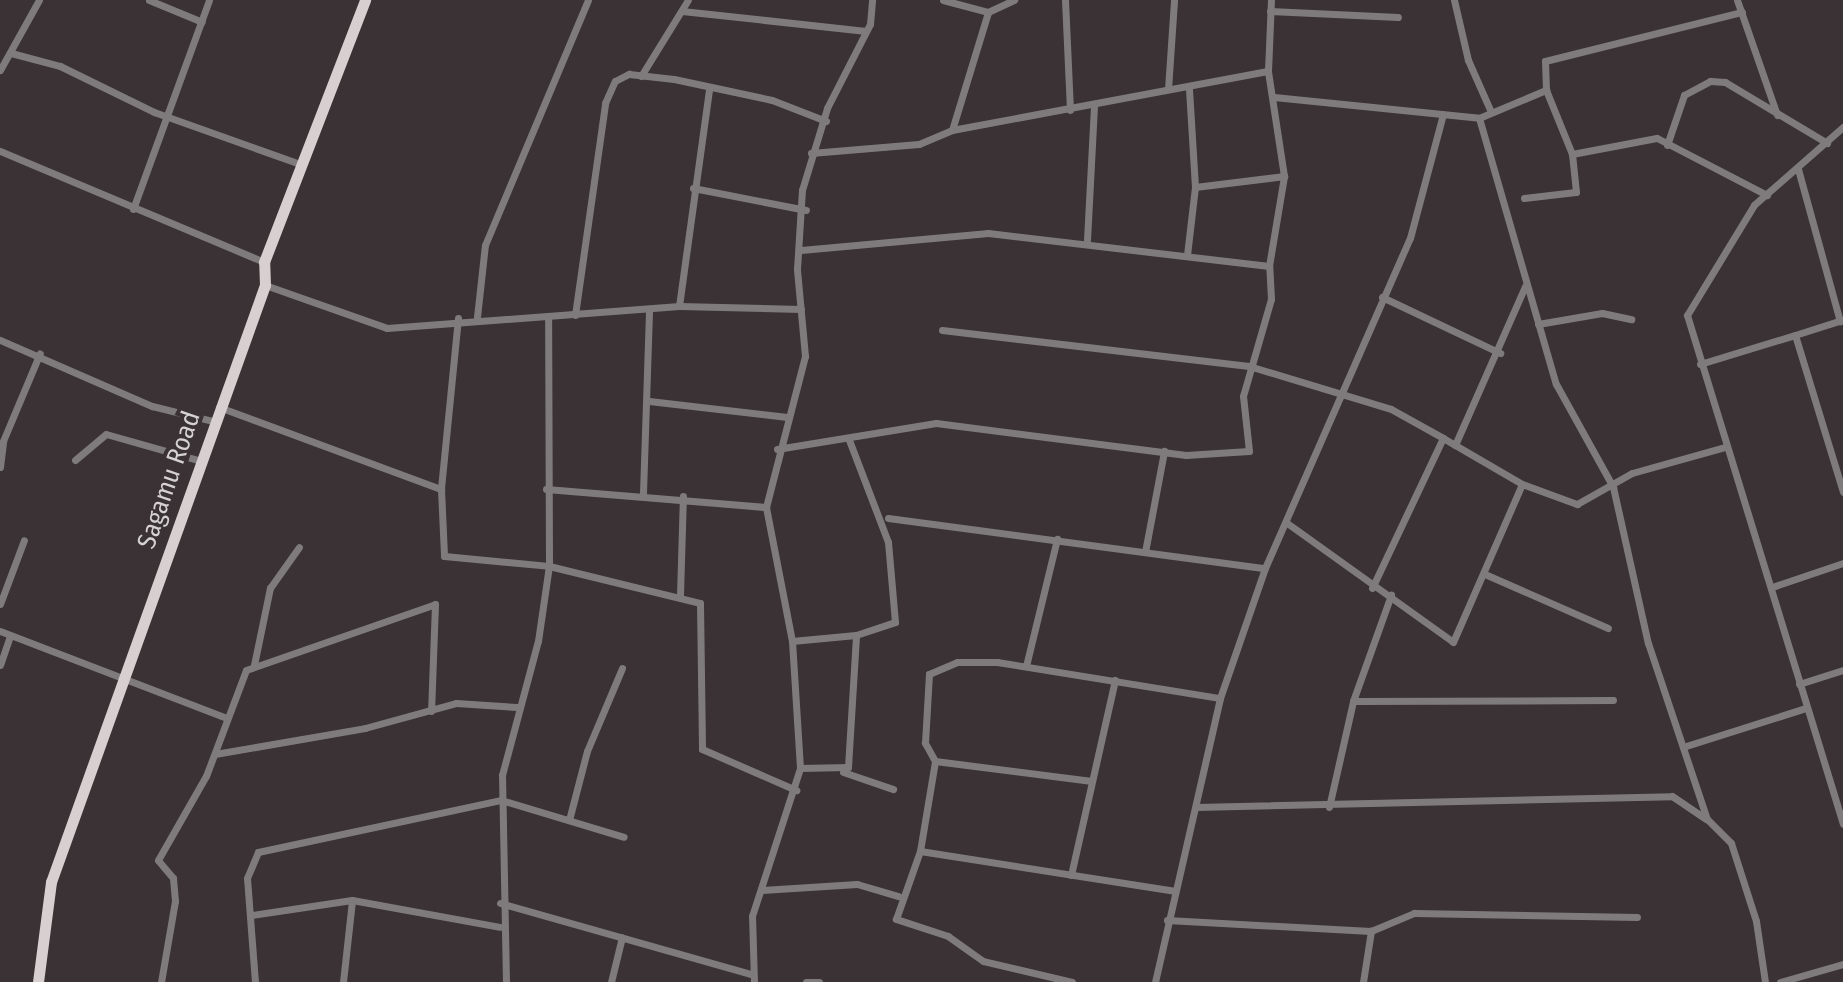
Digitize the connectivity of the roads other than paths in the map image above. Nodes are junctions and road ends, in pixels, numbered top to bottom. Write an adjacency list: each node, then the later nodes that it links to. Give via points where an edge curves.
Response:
1 (39, 0): 22 (street)
2 (149, 0): 20 (street)
3 (209, 0): 20 (street)
4 (365, 0): 46 (highway, Sagamu Road)
5 (588, 0): 67 (street, via 485,245)
6 (688, 0): 15 (street)
7 (872, 0): 21 (street)
8 (943, 0): 17 (street)
9 (1014, 0): 17 (street)
10 (1065, 0): 32 (street)
11 (1174, 0): 26 (street)
12 (1271, 0): 16 (street)
13 (1454, 0): 33 (street, via 1468,60)
14 (1737, 0): 18 (street)
15 (682, 11): 21 (street); 25 (street)
16 (1270, 11): 19 (street); 24 (street)
17 (988, 12): 40 (street)
18 (1742, 12): 29 (street, via 1545,61); 36 (street)
19 (1398, 17)
20 (202, 22): 35 (street)
21 (866, 31): 38 (street)
22 (11, 53): 23 (street); 35 (street, via 60,66)
23 (0, 70)
24 (1268, 71): 27 (street); 30 (street)
25 (641, 76): 28 (street); 66 (street, via 629,74 609,89)
26 (1168, 89): 27 (street); 31 (street)
27 (1189, 89): 49 (street)
28 (709, 90): 38 (street, via 772,100); 50 (street)
29 (1546, 90): 33 (street); 45 (street)
30 (1274, 97): 34 (street); 48 (street)
31 (1094, 106): 32 (street); 55 (street)
32 (1070, 110): 40 (street)
33 (1491, 112): 37 (street)
34 (1443, 114): 37 (street); 62 (street, via 1428,186)
35 (168, 116): 46 (street); 53 (street)
36 (1778, 116): 41 (street); 42 (street, via 1725,82 1710,81 1684,95)
37 (1479, 118): 61 (street)
38 (826, 121): 44 (street)
39 (1843, 127): 41 (street)
40 (952, 130): 44 (street, via 919,144)
41 (1827, 143): 47 (street)
42 (1667, 145): 45 (street, via 1657,138); 51 (street)
43 (0, 151): 53 (street)
44 (811, 153): 54 (street, via 802,190)
45 (1572, 154): 52 (street, via 1576,192)
46 (300, 164): 58 (highway, Sagamu Road)
47 (1798, 169): 51 (street); 71 (street)
48 (1284, 176): 49 (street); 59 (street)
49 (1195, 187): 57 (street)
50 (693, 188): 54 (street); 63 (street)
51 (1767, 195): 78 (street, via 1716,261 1687,315)
52 (1524, 198)
53 (133, 209): 58 (street)
54 (806, 210): 56 (street)
55 (1087, 240): 56 (street, via 964,234); 57 (street)
56 (801, 250): 64 (street)
57 (1187, 255): 59 (street)
58 (264, 262): 60 (highway, Sagamu Road)
59 (1269, 266): 79 (street, via 1271,299)
60 (265, 285): 69 (street, via 387,328); 82 (highway, Sagamu Road)
61 (1525, 285): 72 (street); 77 (street)
62 (1382, 297): 77 (street); 80 (street)
63 (679, 306): 64 (street); 65 (street)
64 (801, 309): 83 (street, via 805,356)
65 (649, 311): 66 (street); 81 (street)
66 (575, 315): 68 (street)
67 (477, 317): 68 (street); 69 (street)
68 (548, 317): 98 (street)
69 (458, 318): 97 (street)
70 (1631, 319): 72 (street, via 1602,313)
71 (1842, 321): 74 (street)
72 (1538, 324): 96 (street, via 1556,384)
73 (942, 330): 79 (street)
74 (1795, 335): 78 (street); 99 (street)
75 (0, 340): 76 (street)
76 (40, 353): 84 (street, via 152,406); 86 (street)
77 (1500, 353): 88 (street)
78 (1700, 364): 89 (street)
79 (1249, 366): 80 (street); 91 (street, via 1243,396 1249,451)
80 (1343, 393): 85 (street); 104 (street)
81 (649, 401): 83 (street); 100 (street)
82 (218, 406): 84 (highway, Sagamu Road); 97 (street)
83 (787, 417): 90 (street)
84 (213, 421): 93 (highway, Sagamu Road)
85 (1443, 438): 88 (street); 114 (street)
86 (2, 440): 94 (street)
87 (849, 440): 90 (street); 91 (street, via 936,423); 120 (street, via 888,542 896,612 889,627)
88 (1455, 445): 95 (street)
89 (1725, 447): 96 (street, via 1632,473); 113 (street)
90 (777, 449): 102 (street)
91 (1164, 451): 108 (street)
92 (75, 460): 93 (street, via 106,434)
93 (198, 460): 128 (highway, Sagamu Road)
94 (0, 467)
95 (1522, 484): 96 (street, via 1577,504); 112 (street)
96 (1613, 487): 138 (street, via 1648,643)
97 (441, 489): 110 (street, via 444,556)
98 (546, 489): 100 (street); 110 (street)
99 (1843, 492)
100 (643, 493): 101 (street)
101 (683, 496): 102 (street); 115 (street)
102 (766, 507): 122 (street)
103 (888, 518): 105 (street)
104 (1287, 523): 111 (street); 114 (street)
105 (1057, 539): 108 (street); 125 (street)
106 (24, 540): 117 (street)
107 (299, 547): 124 (street, via 270,588)
108 (1145, 552): 111 (street)
109 (1843, 563): 113 (street)
110 (549, 566): 115 (street); 134 (street, via 538,641)
111 (1265, 568): 131 (street)
112 (1487, 575): 116 (street, via 1453,642); 118 (street)
113 (1772, 587): 130 (street)
114 (1372, 588): 116 (street)
115 (680, 595): 145 (street, via 700,603 704,619 702,749)
116 (1391, 595): 133 (street)
117 (0, 604)
118 (1608, 628)
119 (0, 631): 121 (street)
120 (856, 635): 122 (street); 142 (street)
121 (10, 636): 123 (street); 128 (street)
122 (792, 641): 141 (street)
123 (0, 665)
124 (254, 665): 136 (street, via 435,604); 137 (street)
125 (1026, 666): 129 (street); 140 (street, via 957,662 929,674 925,743)
126 (622, 668): 150 (street, via 587,751)
127 (1843, 670): 130 (street)
128 (124, 675): 137 (street); 169 (highway, Sagamu Road, via 51,882)
129 (1115, 680): 131 (street); 143 (street)
130 (1799, 684): 135 (street)
131 (1220, 698): 147 (street)
132 (1613, 700): 133 (street)
133 (1353, 701): 148 (street)
134 (517, 707): 136 (street, via 456,703); 146 (street)
135 (1806, 708): 138 (street); 151 (street)
136 (431, 711): 139 (street)
137 (224, 717): 139 (street)
138 (1686, 746): 149 (street)
139 (215, 754): 170 (street, via 158,860 173,878 175,901)
140 (935, 761): 143 (street); 153 (street)
141 (800, 768): 142 (street); 145 (street)
142 (843, 772): 144 (street)
143 (1092, 781): 154 (street)
144 (893, 789)
145 (796, 790): 155 (street)
146 (501, 800): 150 (street); 159 (street); 160 (street, via 258,852 247,866)
147 (1196, 807): 148 (street); 156 (street)
148 (1329, 807): 149 (street, via 1672,796)
149 (1707, 819): 181 (street, via 1731,843)
150 (569, 820): 152 (street)
151 (1843, 824)
152 (624, 837)
153 (920, 851): 154 (street); 157 (street)
154 (1071, 875): 156 (street)
155 (762, 890): 157 (street, via 857,884); 168 (street, via 752,916)
156 (1174, 891): 162 (street)
157 (898, 896): 167 (street, via 896,919 948,936 983,961)
158 (352, 900): 160 (street); 163 (street); 172 (street)
159 (500, 903): 163 (street); 165 (street)
160 (252, 915): 171 (street)
161 (1637, 917): 164 (street, via 1414,913)
162 (1167, 920): 164 (street); 179 (street)
163 (500, 927): 173 (street)
164 (1371, 931): 180 (street)
165 (622, 937): 168 (street); 174 (street)
166 (1843, 964): 182 (street)
167 (1025, 973): 177 (street); 178 (street)
168 (752, 978)
169 (40, 981)
170 (161, 982)
171 (255, 982)
172 (343, 982)
173 (506, 982)
174 (611, 982)
175 (806, 982): 176 (street)
176 (819, 982)
177 (1025, 982)
178 (1072, 982)
179 (1155, 982)
180 (1363, 982)
181 (1765, 982)
182 (1780, 982)

